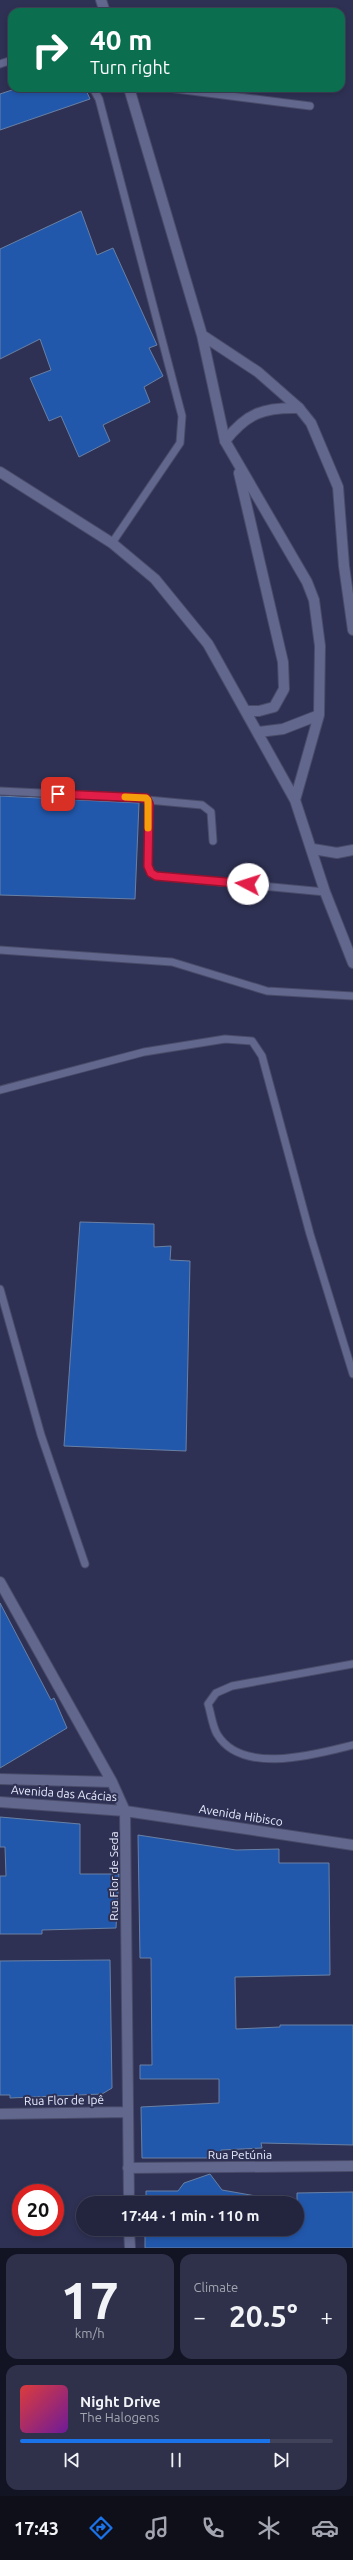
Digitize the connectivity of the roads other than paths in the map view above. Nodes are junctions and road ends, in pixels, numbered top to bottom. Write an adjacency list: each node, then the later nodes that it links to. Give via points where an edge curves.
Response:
1 (94, 92): 10 (lane, via 182,416 180,443)
2 (130, 92): 5 (street)
3 (200, 92): 4 (lane)
4 (310, 106)
5 (202, 335): 6 (street, via 258,372); 7 (street)
6 (299, 408): 7 (street, via 279,408 260,412 239,424); 11 (street, via 311,423 338,487)
7 (225, 441): 8 (street)
8 (236, 459): 14 (street, via 283,662 284,689 274,707); 15 (street, via 307,582 314,600 320,646)
9 (0, 472): 10 (street)
10 (112, 543): 14 (street, via 155,579 208,644)
11 (344, 566): 12 (street); 13 (street)
12 (353, 578)
13 (353, 630)
14 (246, 711): 16 (street)
15 (320, 715): 16 (street, via 283,729); 19 (street)
16 (258, 732): 19 (street)
17 (0, 791): 18 (lane)
18 (148, 800): 20 (lane, via 202,805 211,812); 23 (lane, via 148,866 151,873 156,876)
19 (295, 800): 21 (street)
20 (213, 841)
21 (313, 849): 22 (street, via 337,853); 23 (street)
22 (353, 850)
23 (325, 892): 25 (street)
24 (0, 950): 26 (lane, via 172,962 267,991)
25 (352, 957)
26 (353, 996)
27 (0, 1090): 29 (lane, via 144,1052 225,1039 252,1041 262,1056 310,1234)
28 (0, 1289): 30 (lane, via 41,1435)
29 (353, 1374)
30 (85, 1564)
31 (0, 1582): 35 (street, Rua Flor de Seda)
32 (353, 1664): 33 (lane, via 232,1686 216,1693 208,1704 217,1734 231,1748 250,1755 269,1760 301,1758)
33 (353, 1745)
34 (0, 1779): 35 (street, Avenida das Acácias)
35 (112, 1782): 37 (street, Rua Flor de Seda)
36 (0, 1802): 37 (street, Avenida das Acácias)
37 (125, 1811): 38 (street, Avenida Hibisco); 39 (street, Rua Flor de Seda)
38 (353, 1845)
39 (128, 2112): 40 (street, Rua Flor de Ipê); 42 (street, Rua Flor de Seda)
40 (0, 2114)
41 (353, 2166): 42 (street, Rua Petúnia)
42 (128, 2168): 43 (street, Rua Flor de Seda)
43 (129, 2196)
44 (129, 2236): 45 (street)
45 (130, 2248)

